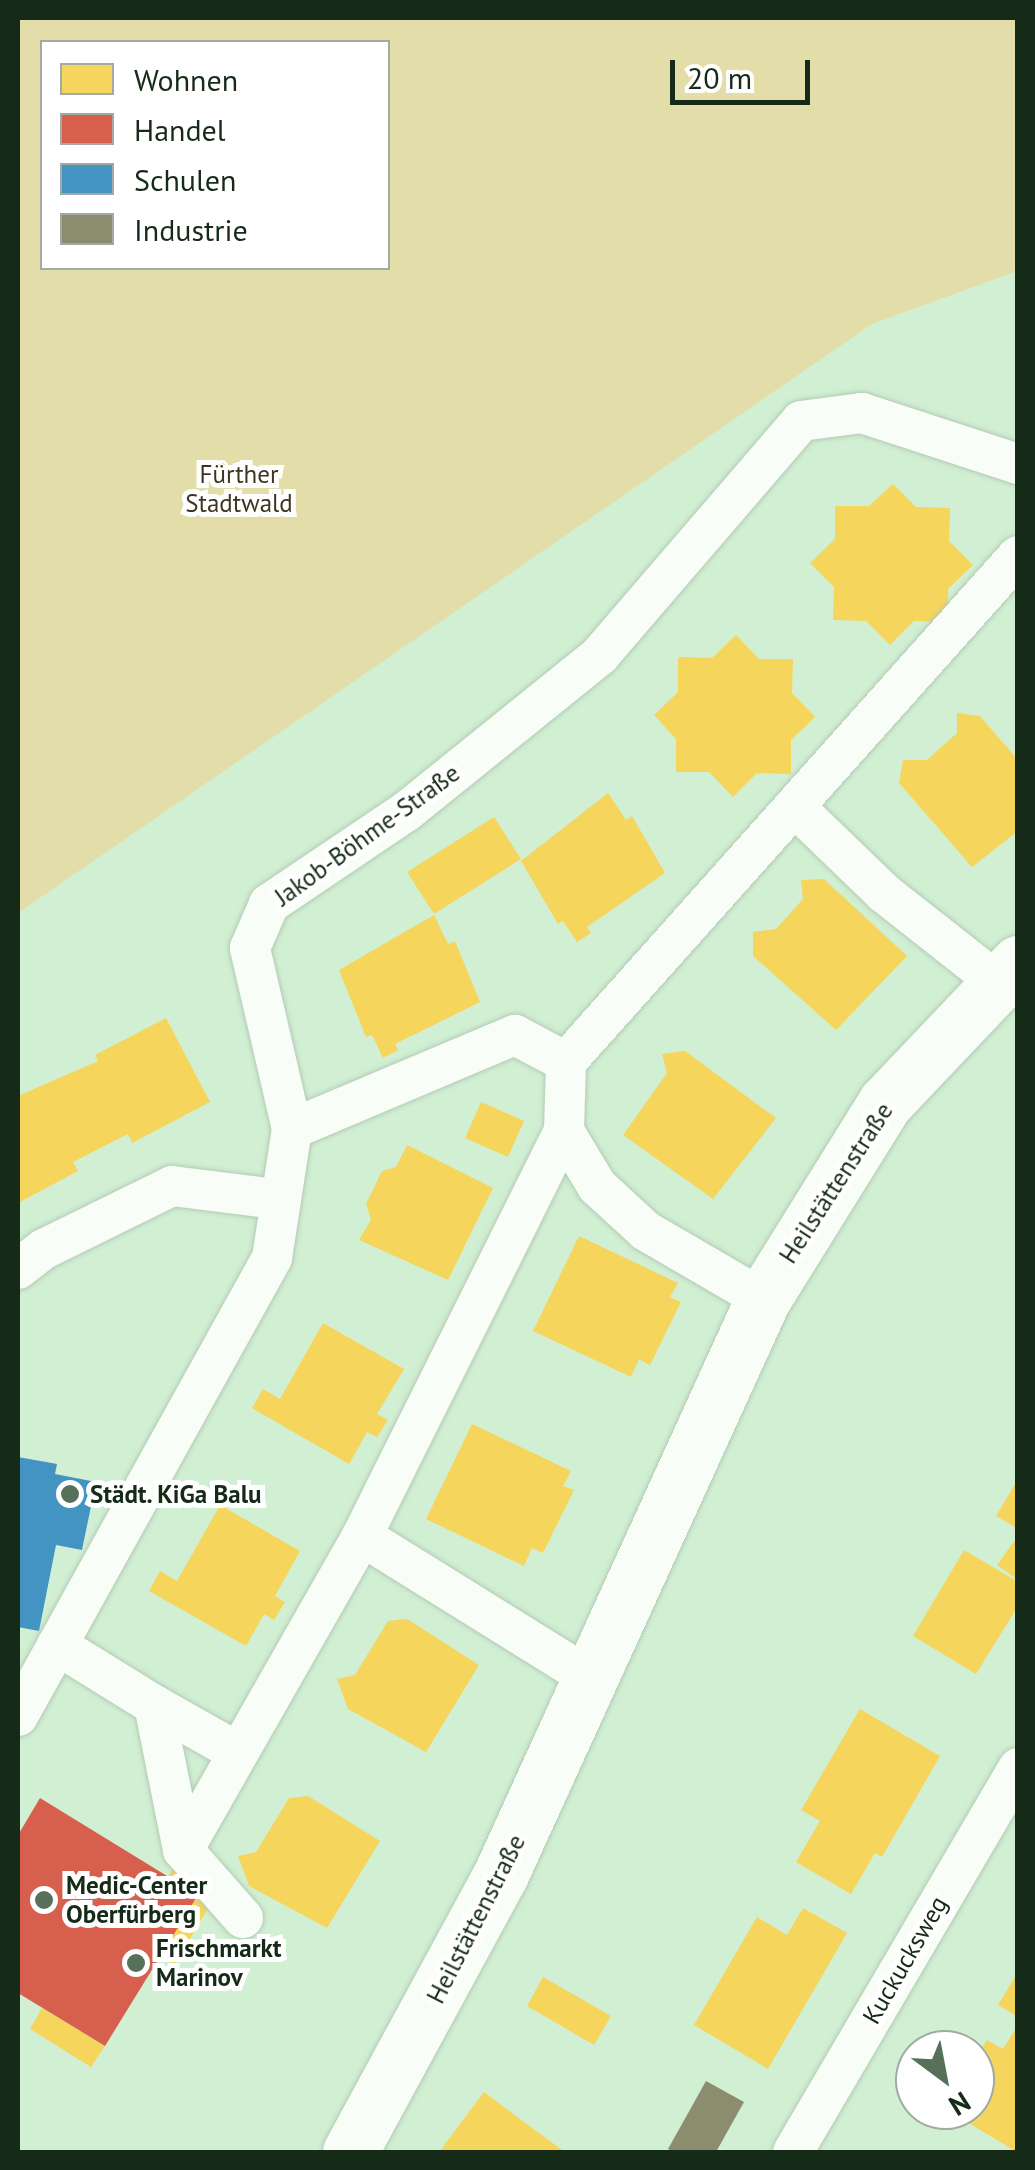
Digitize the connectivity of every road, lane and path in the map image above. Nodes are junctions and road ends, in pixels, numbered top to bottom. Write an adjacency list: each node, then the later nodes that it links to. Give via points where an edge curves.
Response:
1 (1018, 464): 6 (street, Jakob-Böhme-Straße, via 862,413 801,421 600,655 407,812 269,904 250,948)
2 (1018, 556): 3 (street)
3 (797, 810): 4 (street, Heilstättenstraße, via 884,893); 5 (street)
4 (1007, 973): 10 (street, Heilstättenstraße, via 885,1103)
5 (566, 1062): 6 (street, via 516,1035); 7 (street)
6 (292, 1128): 8 (street, Jakob-Böhme-Straße)
7 (564, 1130): 10 (street, via 597,1186 646,1231); 11 (street)
8 (276, 1199): 9 (street, via 172,1186 44,1249); 12 (street, Jakob-Böhme-Straße, via 272,1258)
9 (18, 1269)
10 (763, 1299): 13 (street, Heilstättenstraße)
11 (362, 1536): 13 (street); 16 (street)
12 (57, 1645): 14 (street); 15 (street, Jakob-Böhme-Straße)
13 (593, 1680): 20 (street, Heilstättenstraße, via 446,1982)
14 (154, 1705): 16 (street); 18 (street)
15 (18, 1716)
16 (237, 1752): 18 (street)
17 (1016, 1772): 21 (street, Kuckucksweg)
18 (183, 1850): 19 (street)
19 (243, 1918)
20 (350, 2152)
21 (792, 2152)

